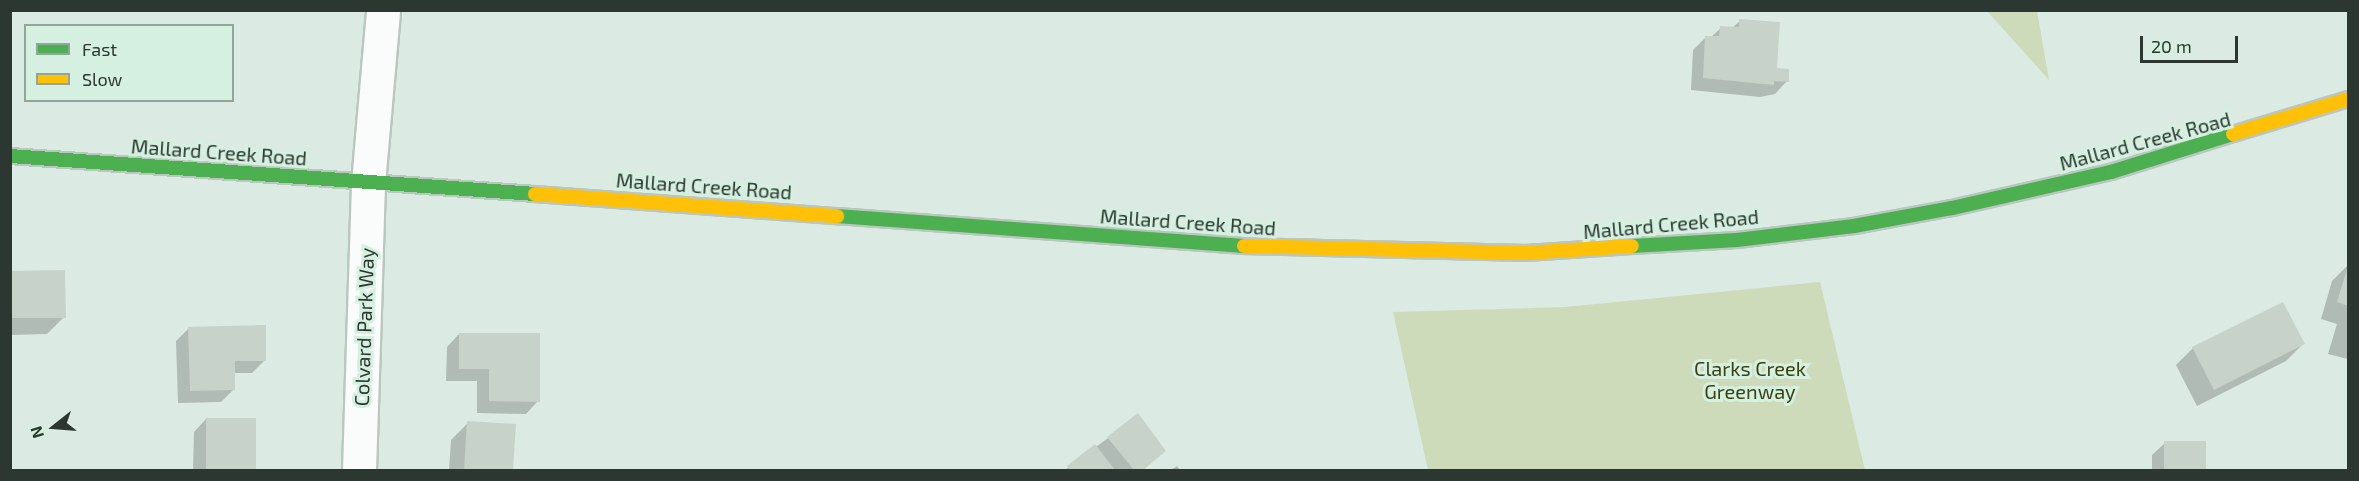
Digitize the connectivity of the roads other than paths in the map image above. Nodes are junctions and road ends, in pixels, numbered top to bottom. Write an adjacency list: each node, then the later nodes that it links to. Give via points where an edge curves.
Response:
1 (383, 10): 4 (street, Colvard Park Way)
2 (2349, 99): 4 (main road, Mallard Creek Road, via 2122,169 1952,208 1854,226 1737,240 1571,251 1428,253 1263,247)
3 (10, 156): 4 (main road, Mallard Creek Road)
4 (368, 183): 5 (street, Colvard Park Way)
5 (359, 471)

